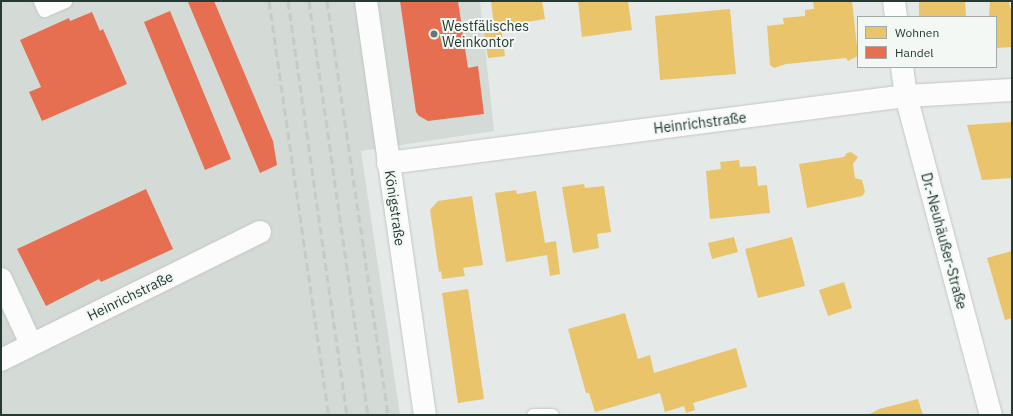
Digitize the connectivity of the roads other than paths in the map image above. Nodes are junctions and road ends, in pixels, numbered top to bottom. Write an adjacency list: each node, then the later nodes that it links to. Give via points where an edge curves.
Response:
1 (40, 1): 2 (lane, via 44,10)
2 (65, 1)
3 (366, 1): 9 (street, Königstraße)
4 (894, 1): 5 (street)
5 (896, 16)
6 (902, 68): 8 (street, Dr.-Neuhäußer-Straße)
7 (1012, 90): 8 (street, Heinrichstraße)
8 (906, 96): 9 (street, Heinrichstraße); 17 (street, Dr.-Neuhäußer-Straße)
9 (388, 163): 14 (street, Königstraße)
10 (260, 232): 12 (street, Heinrichstraße)
11 (1, 280): 12 (street)
12 (31, 344): 13 (street, Heinrichstraße)
13 (1, 360)
14 (425, 415)
15 (533, 415): 16 (lane)
16 (552, 415)
17 (991, 415)

